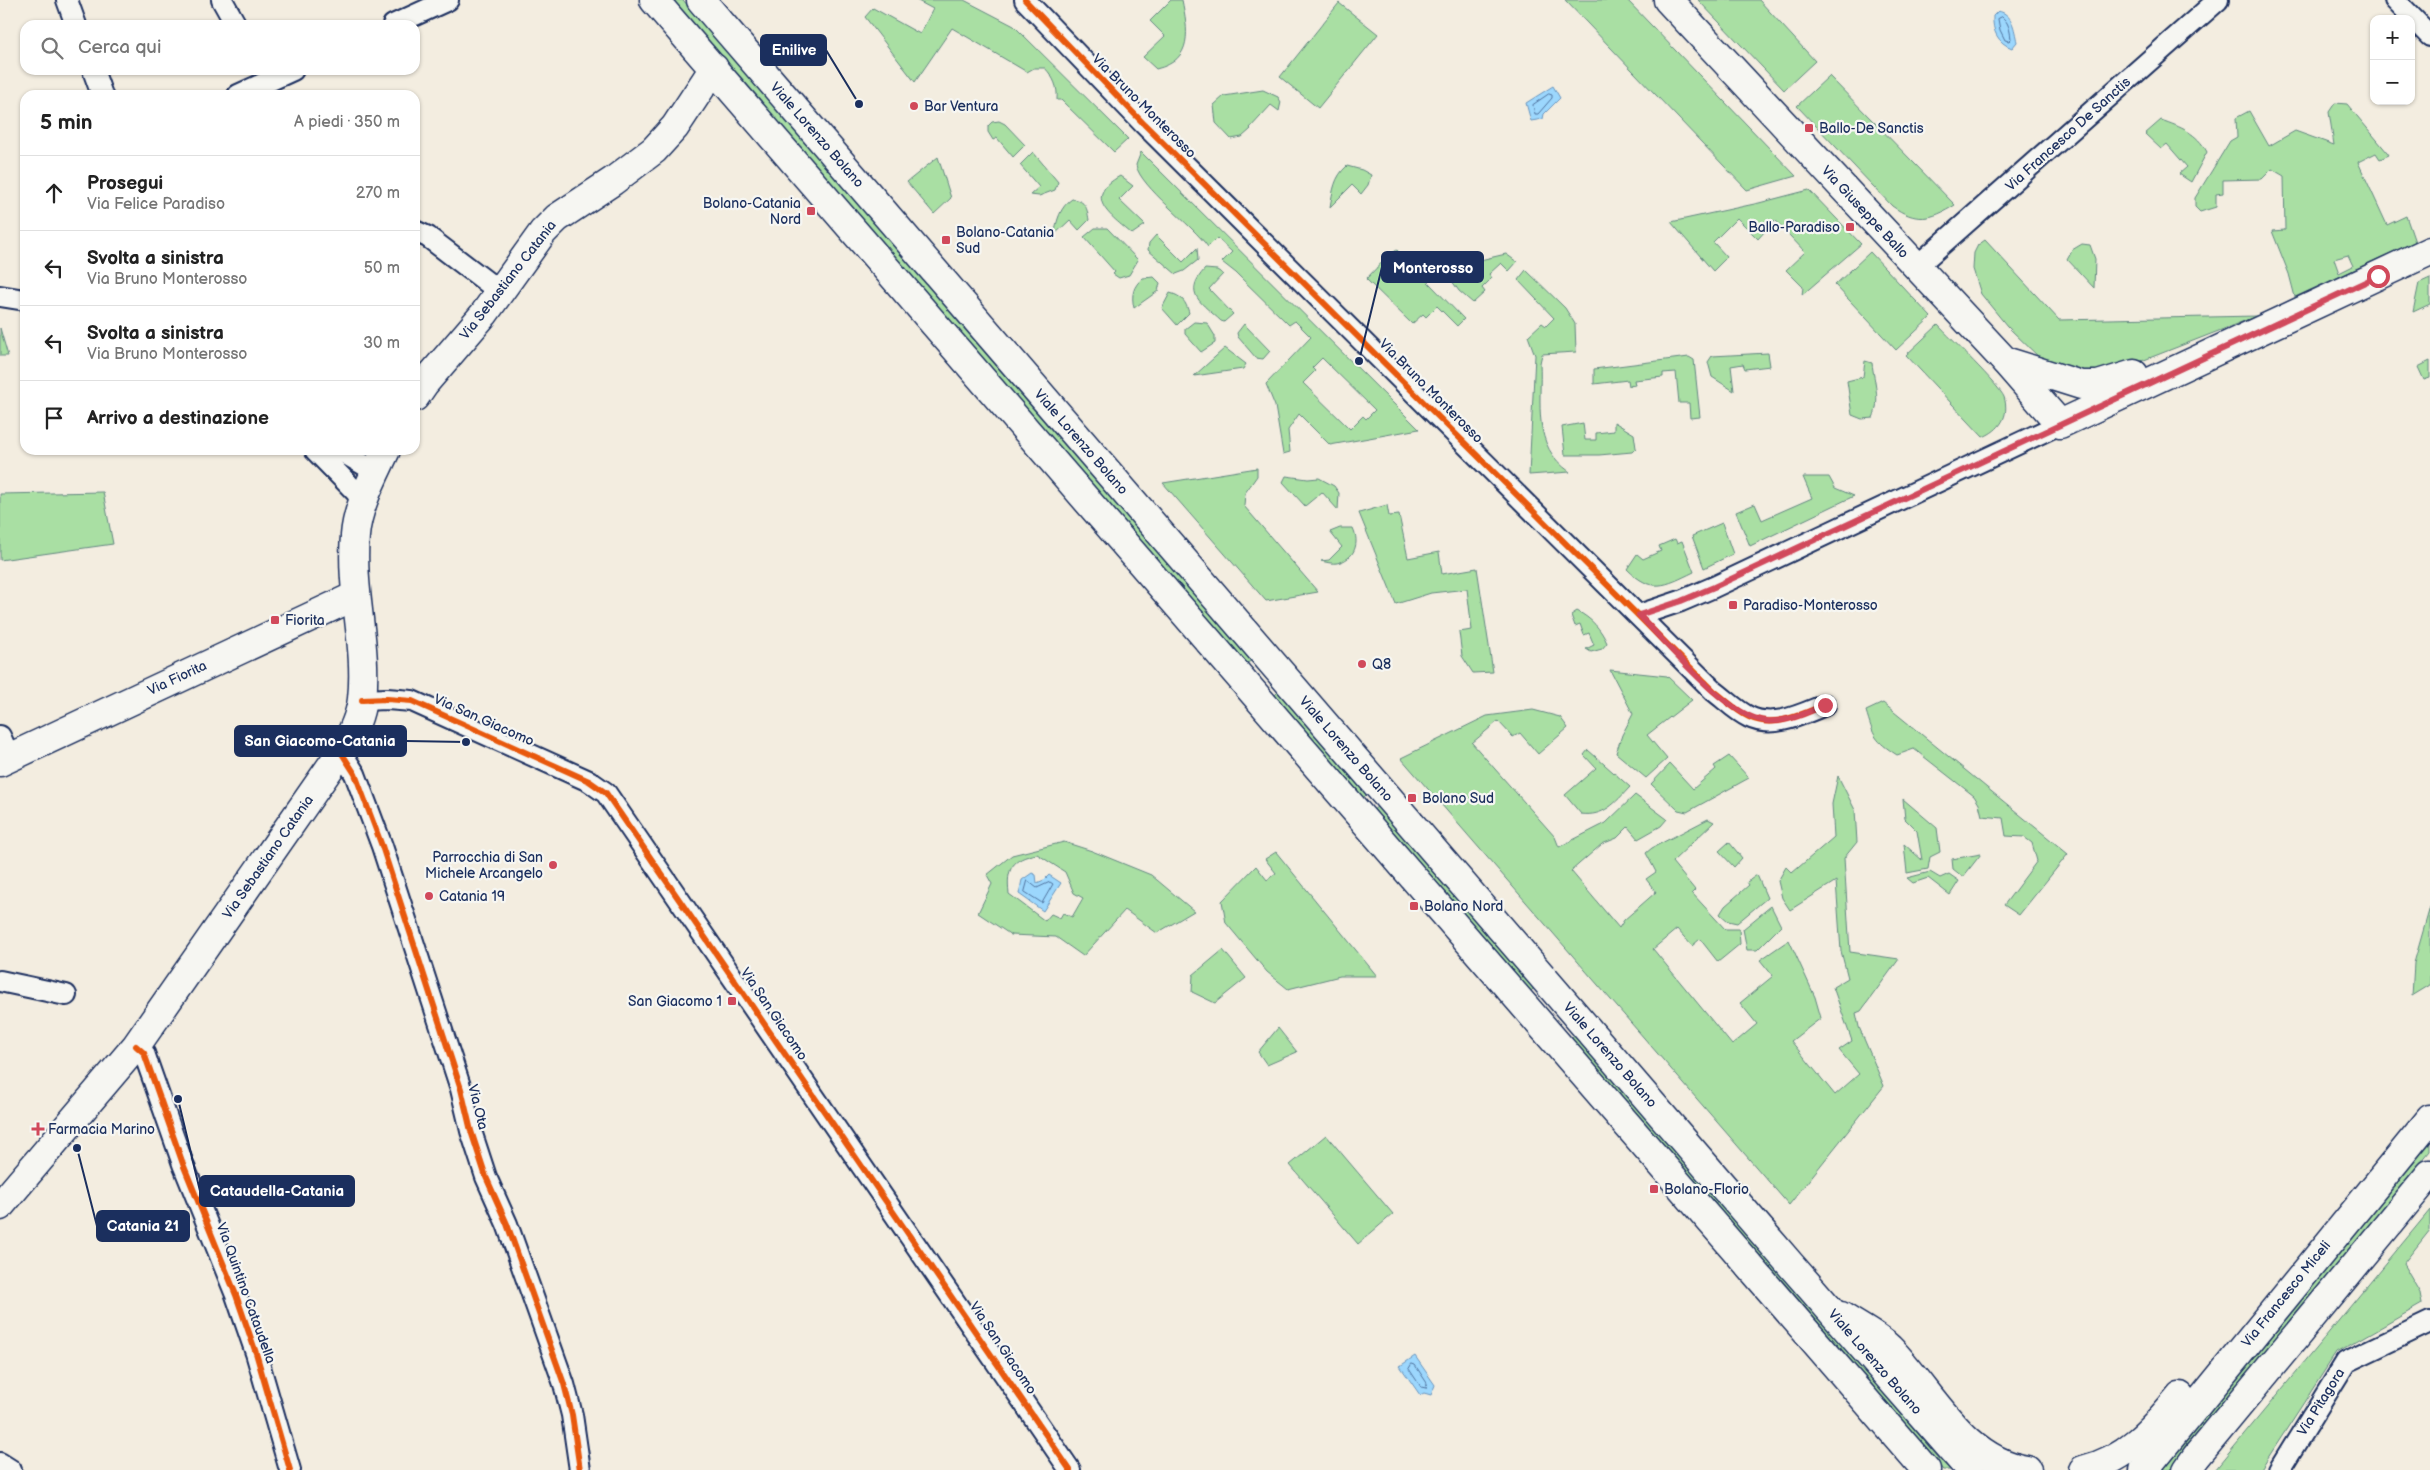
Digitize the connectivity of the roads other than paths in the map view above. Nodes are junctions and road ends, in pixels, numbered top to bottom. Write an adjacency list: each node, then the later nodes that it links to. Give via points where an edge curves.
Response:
1 (67, 0): 11 (street)
2 (222, 0): 12 (street)
3 (448, 0): 13 (street)
4 (654, 0): 16 (main road)
5 (701, 0): 14 (main road, Viale Lorenzo Bolano)
6 (714, 0): 14 (main road)
7 (1025, 0): 37 (street, Via Bruno Monterosso, via 1144,124)
8 (1668, 0): 24 (main road, Via Giuseppe Ballo)
9 (2218, 0): 24 (street, Via Francesco De Sanctis)
10 (2404, 3): 15 (street)
11 (74, 20)
12 (233, 20)
13 (404, 20)
14 (723, 26): 49 (main road, Viale Lorenzo Bolano)
15 (2430, 36)
16 (714, 68): 25 (main road, Via Sebastiano Catania, via 676,127 647,155 557,218 543,232); 51 (main road)
17 (95, 75): 20 (street)
18 (282, 75): 19 (street)
19 (267, 82): 21 (street)
20 (100, 90)
21 (249, 90)
22 (420, 233): 25 (street)
23 (2430, 251): 29 (main road)
24 (1916, 267): 28 (main road, Via Giuseppe Ballo)
25 (500, 292): 30 (main road, Via Sebastiano Catania)
26 (0, 296): 27 (street)
27 (20, 299)
28 (2005, 362): 29 (main road, via 2081,385 2098,385 2146,369); 31 (main road, Via Giuseppe Ballo)
29 (2190, 363): 31 (main road)
30 (420, 390)
31 (2060, 424): 37 (street, via 1714,587)
32 (320, 455): 35 (street, via 356,492)
33 (358, 455): 34 (street)
34 (381, 461): 35 (main road, Via Sebastiano Catania)
35 (363, 504): 36 (main road, Via Sebastiano Catania, via 355,533)
36 (355, 596): 38 (main road, Via Sebastiano Catania, via 363,670); 40 (main road, Via Fiorita)
37 (1639, 615): 39 (street, Via Bruno Monterosso, via 1714,691 1749,717 1767,721 1788,720)
38 (362, 700): 41 (main road, Via Sebastiano Catania, via 351,734); 56 (street, Via San Giacomo, via 412,701 589,781 606,793)
39 (1825, 705)
40 (3, 752)
41 (341, 752): 44 (main road, Via Sebastiano Catania); 55 (street, Via Ota, via 355,774 382,846 461,1090 471,1132 564,1384)
42 (0, 981): 43 (street)
43 (66, 995)
44 (136, 1046): 47 (main road, Via Sebastiano Catania); 54 (street, Via Quintino Cataudella, via 144,1052 183,1164 236,1295)
45 (2430, 1119): 48 (main road, Via Francesco Miceli)
46 (2430, 1174): 63 (main road)
47 (0, 1206)
48 (2280, 1301): 61 (main road, via 2230,1335 2142,1440 2125,1452); 62 (main road, Via Francesco Miceli)
49 (1828, 1308): 59 (main road, Viale Lorenzo Bolano); 60 (main road, via 1888,1347 1967,1440 2005,1464)
50 (2430, 1322): 64 (street, Via Pitagora, via 2346,1362)
51 (1886, 1425): 57 (main road); 58 (main road)
52 (0, 1463): 53 (street)
53 (12, 1470)
54 (290, 1470)
55 (580, 1470)
56 (1070, 1470)
57 (1908, 1470)
58 (1926, 1470)
59 (1970, 1470)
60 (2027, 1470)
61 (2083, 1470)
62 (2144, 1470)
63 (2187, 1470)
64 (2279, 1470)

